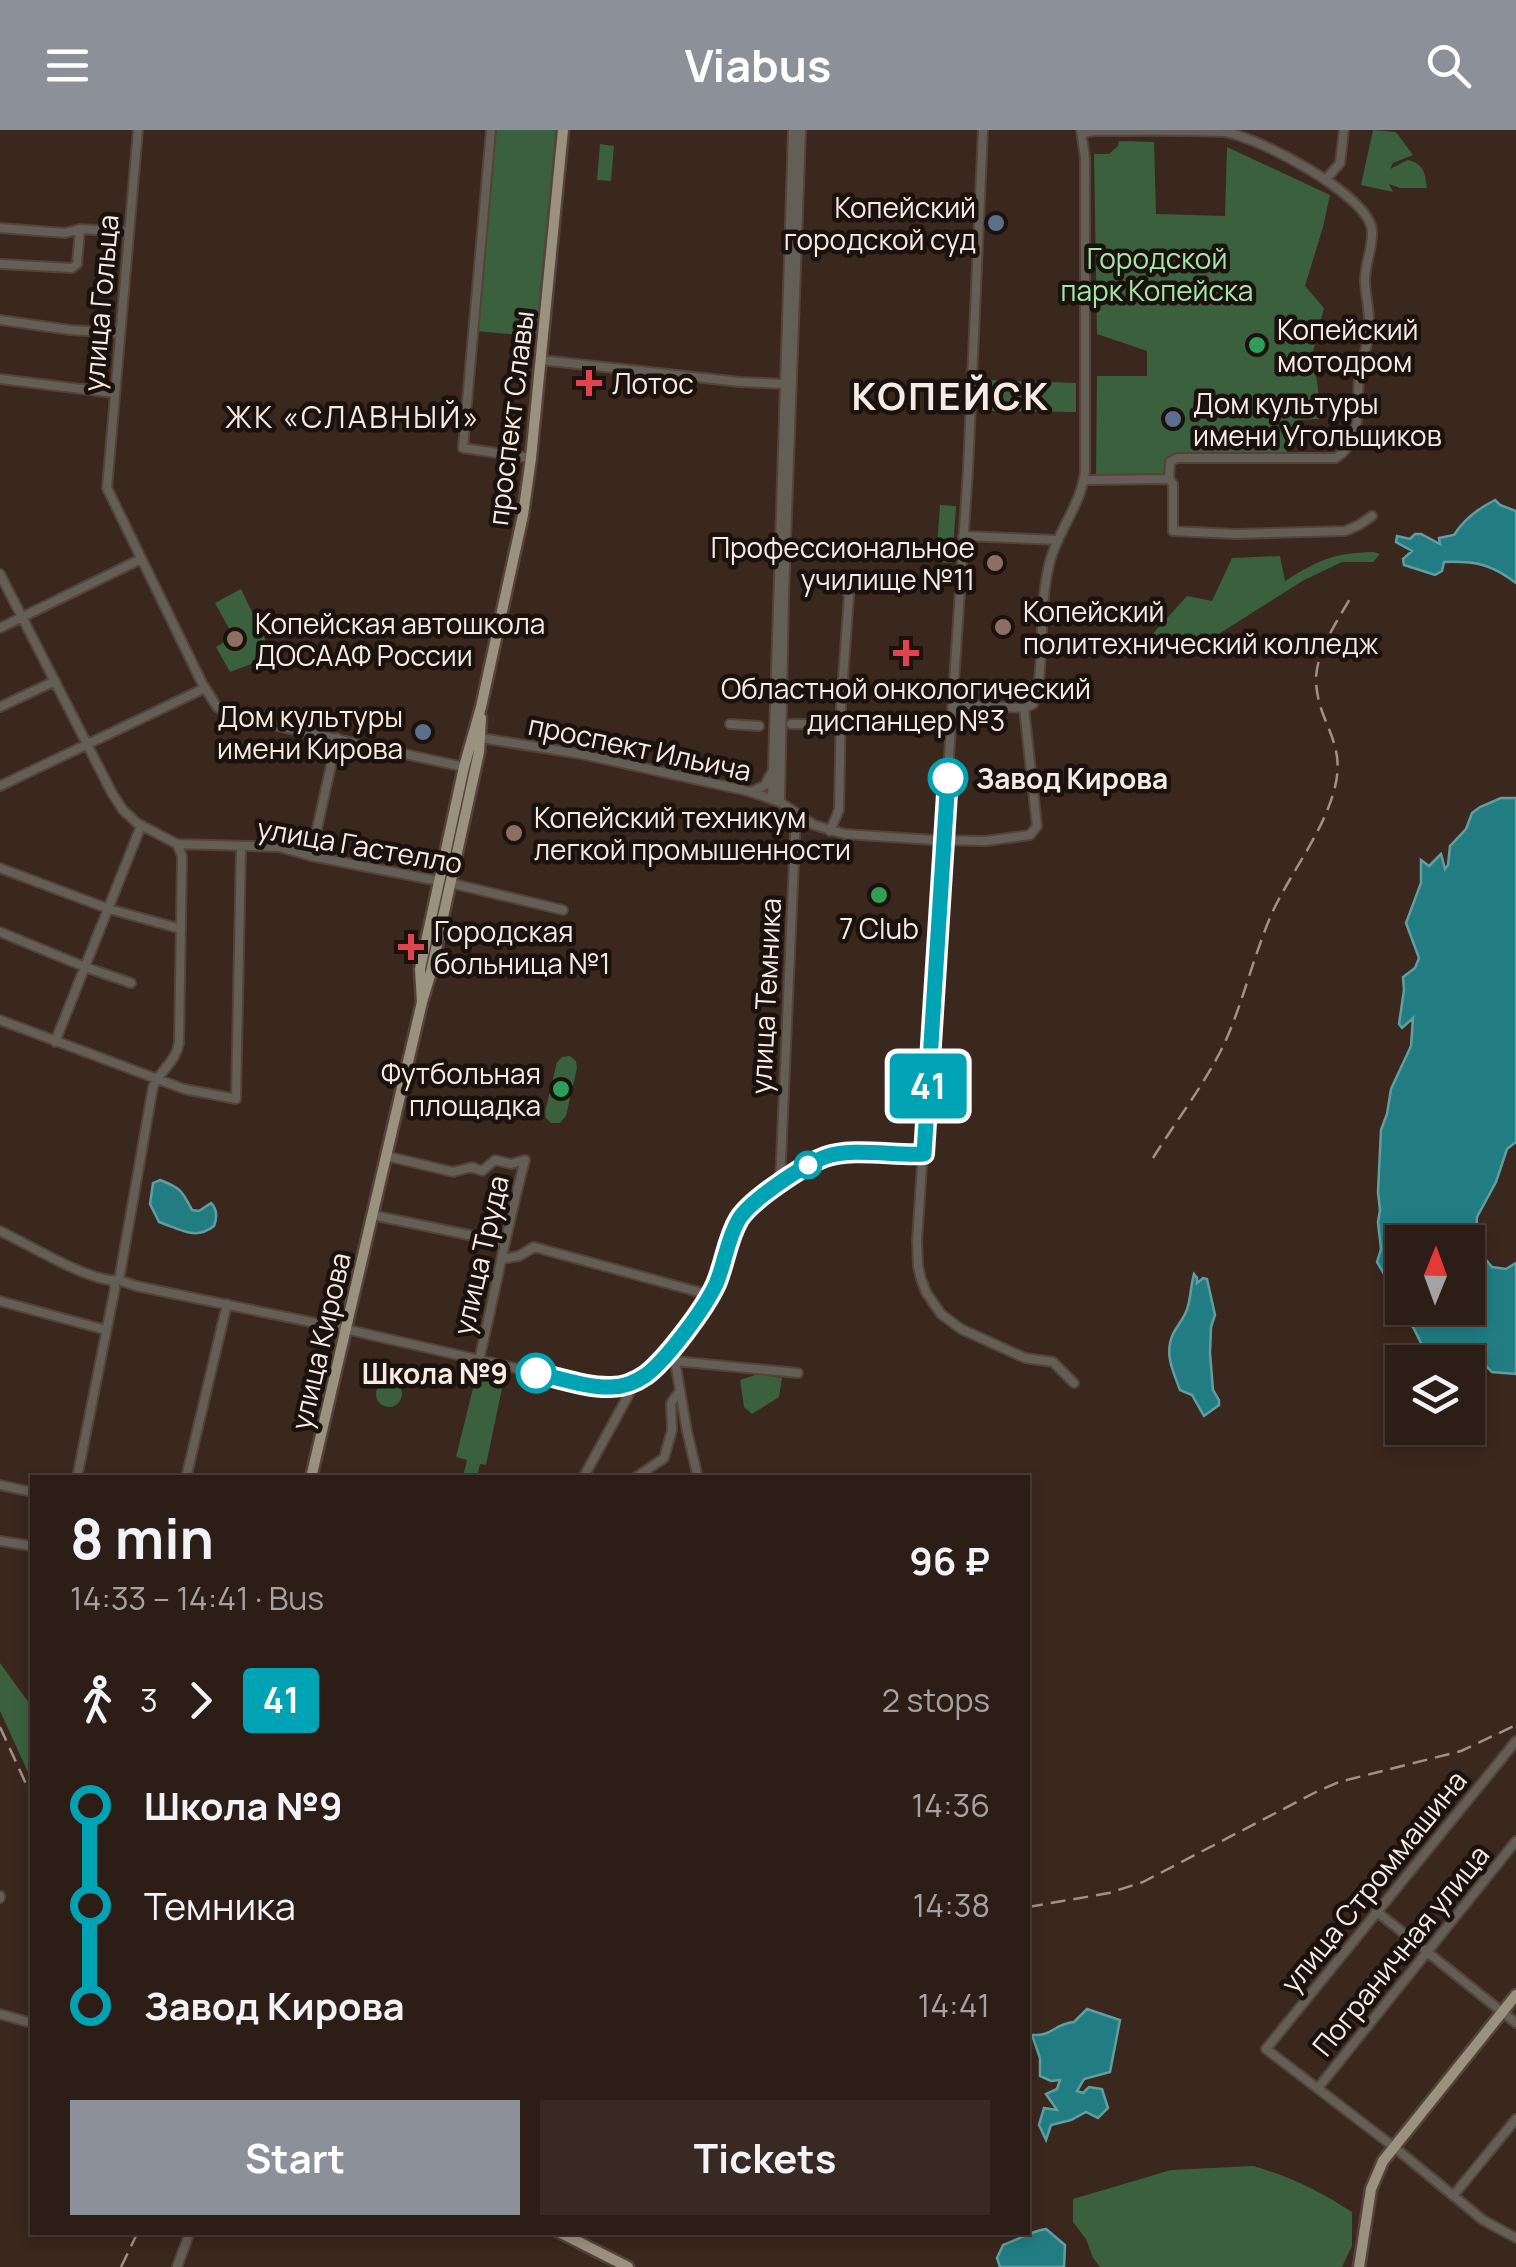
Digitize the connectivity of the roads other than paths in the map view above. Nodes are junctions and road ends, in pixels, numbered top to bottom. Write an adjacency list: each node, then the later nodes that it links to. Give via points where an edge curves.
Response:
1 (124, 130): 2 (street)
2 (138, 130): 13 (street, улица Гольца)
3 (491, 130): 21 (street, проспект Славы, via 463,448)
4 (563, 130): 17 (main road, проспект Славы)
5 (1344, 130): 10 (street, via 1340,163)
6 (1081, 131): 7 (street); 23 (street)
7 (1228, 131): 10 (street)
8 (797, 133): 19 (street)
9 (981, 133): 25 (street)
10 (1327, 178): 22 (street, via 1361,208 1372,232 1357,429 1336,458 1177,458 1170,462)
11 (0, 228): 12 (street)
12 (80, 229): 13 (street); 14 (street, via 72,268)
13 (129, 232): 16 (street, улица Гольца)
14 (0, 264)
15 (0, 320): 16 (street)
16 (120, 333): 20 (street, улица Гольца)
17 (541, 360): 19 (street); 21 (main road, проспект Славы)
18 (0, 379): 20 (street)
19 (789, 384): 29 (street)
20 (114, 393): 27 (street, улица Гольца, via 109,495)
21 (532, 458): 43 (main road, проспект Славы)
22 (1169, 479): 23 (street); 24 (street, via 1173,531 1345,530)
23 (1084, 480): 26 (street)
24 (1372, 516)
25 (963, 536): 26 (street); 35 (street)
26 (1057, 540): 37 (street, via 1046,579 1038,692)
27 (141, 559): 31 (street); 34 (street)
28 (0, 574): 31 (street, улица Гастелло)
29 (782, 586): 46 (street); 49 (street)
30 (845, 588): 40 (street)
31 (22, 617): 32 (street); 33 (street, улица Гастелло)
32 (0, 628)
33 (55, 681): 36 (street); 44 (street, улица Гастелло)
34 (205, 688): 42 (street, via 232,716); 44 (street)
35 (953, 704): 37 (street); 55 (street)
36 (0, 708)
37 (1024, 708): 55 (street, проспект Ильича, via 1036,830 994,840)
38 (730, 724): 41 (street)
39 (791, 724): 40 (street)
40 (840, 724): 53 (street, via 838,810)
41 (759, 726)
42 (337, 738): 45 (street); 58 (street)
43 (476, 738): 45 (main road, проспект Славы); 48 (street, проспект Ильича)
44 (86, 744): 47 (street); 52 (street, улица Гастелло, via 118,801)
45 (470, 768): 60 (main road, проспект Славы)
46 (773, 770): 48 (street); 49 (street)
47 (0, 786)
48 (751, 792): 49 (street, проспект Ильича)
49 (776, 801): 50 (street, проспект Ильича)
50 (792, 811): 51 (street, проспект Ильича); 54 (street, улица Темника)
51 (814, 825): 53 (street, проспект Ильича); 54 (street)
52 (142, 826): 56 (street, улица Гастелло); 61 (street)
53 (830, 831): 55 (street, проспект Ильича)
54 (795, 838): 72 (street, улица Темника)
55 (944, 840): 70 (street)
56 (177, 844): 57 (street, улица Гастелло); 63 (street)
57 (241, 846): 58 (street, улица Гастелло); 69 (street, via 236,1100)
58 (311, 856): 60 (street, улица Гастелло)
59 (0, 868): 61 (street)
60 (445, 882): 62 (street, улица Гастелло); 71 (main road, проспект Славы)
61 (109, 909): 63 (street); 65 (street)
62 (563, 910)
63 (182, 929): 69 (street, via 178,1050)
64 (0, 932): 65 (street)
65 (85, 967): 66 (street); 68 (street)
66 (131, 983)
67 (0, 1020): 68 (street)
68 (55, 1042): 69 (street)
69 (157, 1078): 77 (street)
70 (924, 1154): 72 (street, via 827,1156); 88 (street, via 918,1270 926,1292 961,1329 1025,1358 1053,1362)
71 (386, 1156): 73 (main road, проспект Славы); 75 (street, улица Труда, via 453,1172 525,1160)
72 (780, 1183): 78 (street, via 738,1221)
73 (372, 1216): 75 (street); 81 (main road, улица Кирова)
74 (0, 1231): 77 (street, via 98,1278)
75 (504, 1242): 76 (street, улица Труда)
76 (502, 1259): 78 (street, via 534,1247); 84 (street, улица Труда)
77 (116, 1280): 80 (street); 82 (street)
78 (710, 1294): 83 (street)
79 (0, 1302): 82 (street)
80 (227, 1304): 81 (street); 91 (street)
81 (345, 1329): 84 (street); 92 (main road, улица Кирова)
82 (106, 1330): 90 (street)
83 (665, 1355): 85 (street); 87 (street)
84 (480, 1360): 87 (street, via 598,1387)
85 (674, 1361): 86 (street); 89 (street)
86 (798, 1373)
87 (631, 1383): 93 (street)
88 (1074, 1383)
89 (679, 1392): 94 (street, via 671,1403 664,1458); 95 (street)
90 (79, 1475)
91 (187, 1475)
92 (313, 1475)
93 (585, 1475)
94 (639, 1475)
95 (697, 1475)
96 (0, 1486): 97 (street)
97 (30, 1492)
98 (0, 1541): 99 (street)
99 (30, 1546)
100 (1516, 1741): 102 (street, улица Строммашина)
101 (1516, 1841): 103 (street, Пограничная улица)
102 (1376, 1911): 103 (street); 109 (street, улица Строммашина, via 1266,2049)
103 (1426, 1952): 105 (street); 109 (street, Пограничная улица)
104 (1516, 1995): 105 (main road)
105 (1502, 2012): 108 (street); 111 (main road)
106 (0, 2014): 107 (street)
107 (30, 2022)
108 (1516, 2023)
109 (1318, 2088): 111 (street)
110 (1516, 2119): 112 (street)
111 (1394, 2147): 112 (street); 118 (main road, via 1374,2181)
112 (1453, 2196): 115 (street)
113 (189, 2235): 116 (street)
114 (564, 2235): 117 (main road)
115 (1516, 2238)
116 (178, 2267)
117 (628, 2267)
118 (1360, 2267)

